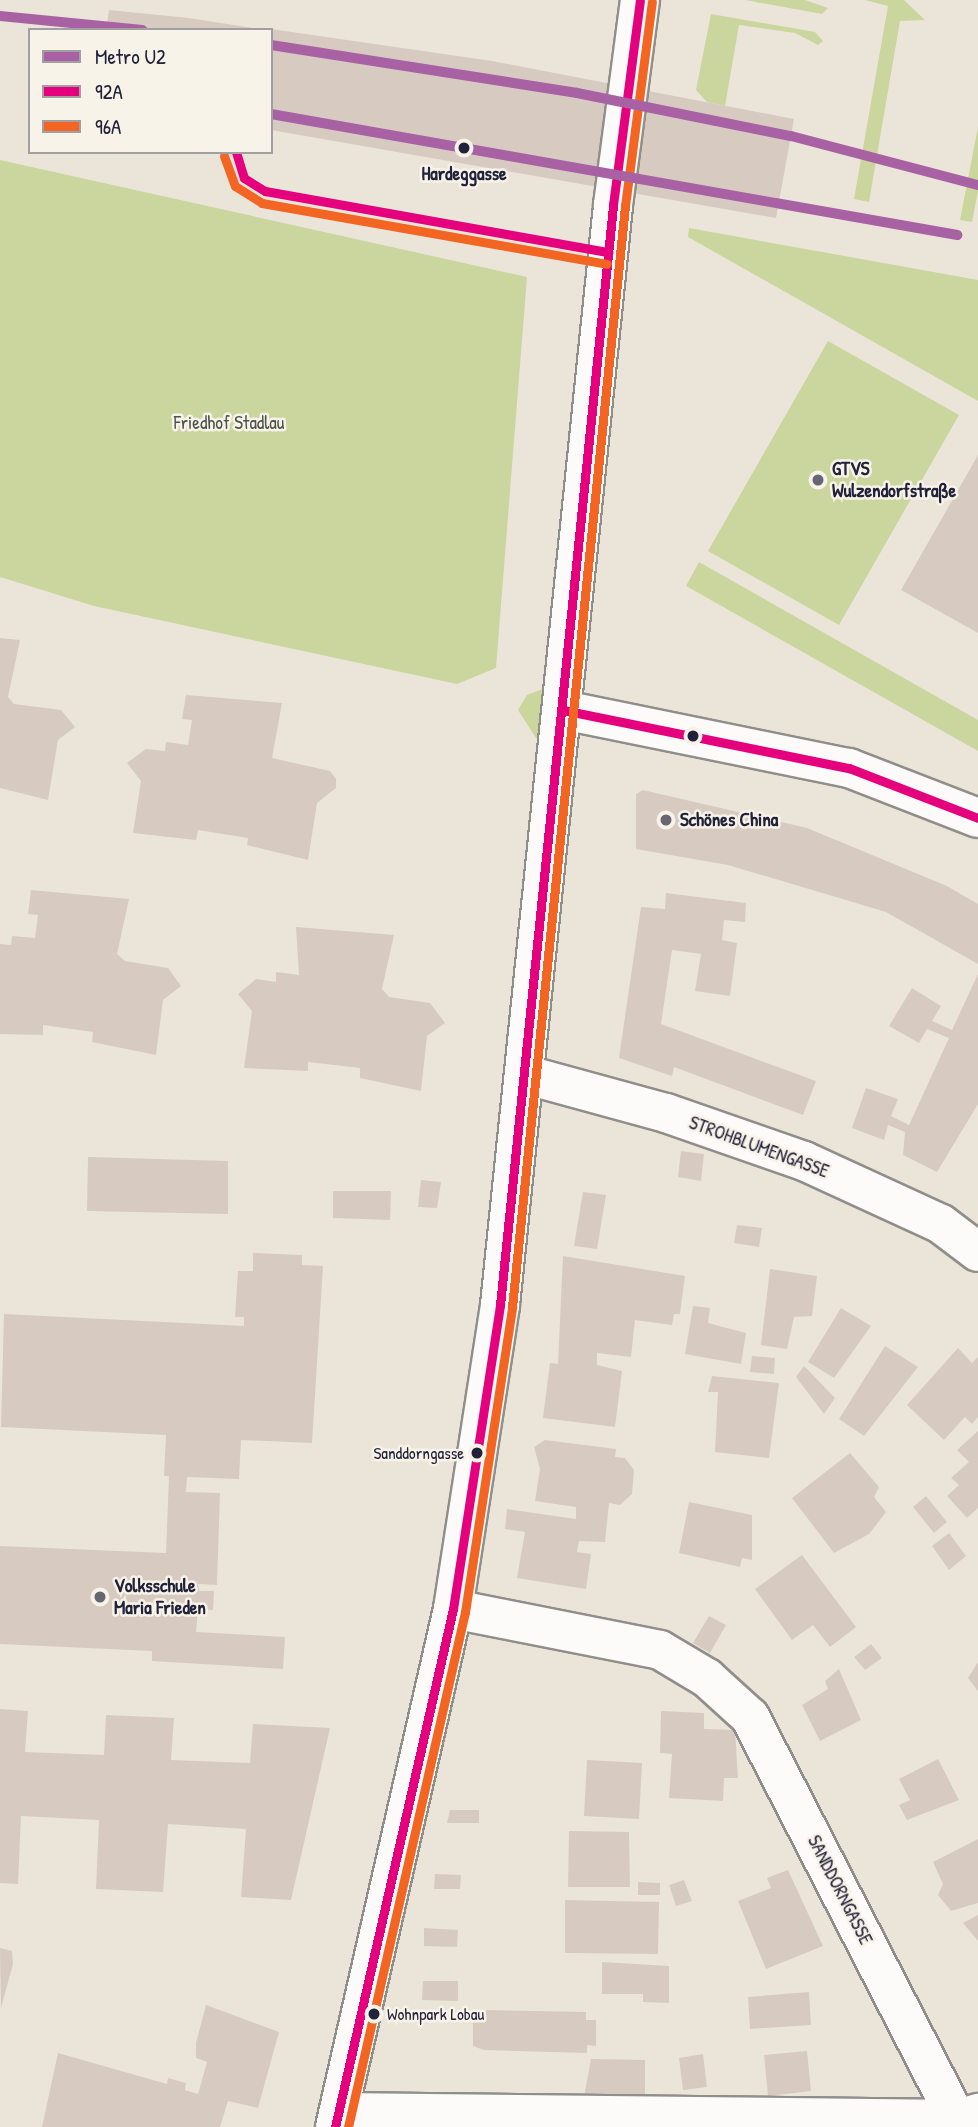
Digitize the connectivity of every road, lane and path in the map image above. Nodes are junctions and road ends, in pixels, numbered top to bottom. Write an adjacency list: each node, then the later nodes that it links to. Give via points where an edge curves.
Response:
1 (639, 0): 2 (street)
2 (563, 710): 3 (street, via 849,768); 4 (street)
3 (978, 818)
4 (527, 1075): 5 (street, STROHBLUMENGASSE, via 666,1113 804,1161 941,1224); 6 (street, via 500,1305)
5 (978, 1252)
6 (453, 1609): 7 (street); 8 (street, SANDDORNGASSE, via 660,1650 707,1678 750,1717)
7 (337, 2119): 8 (street)
8 (966, 2120)

